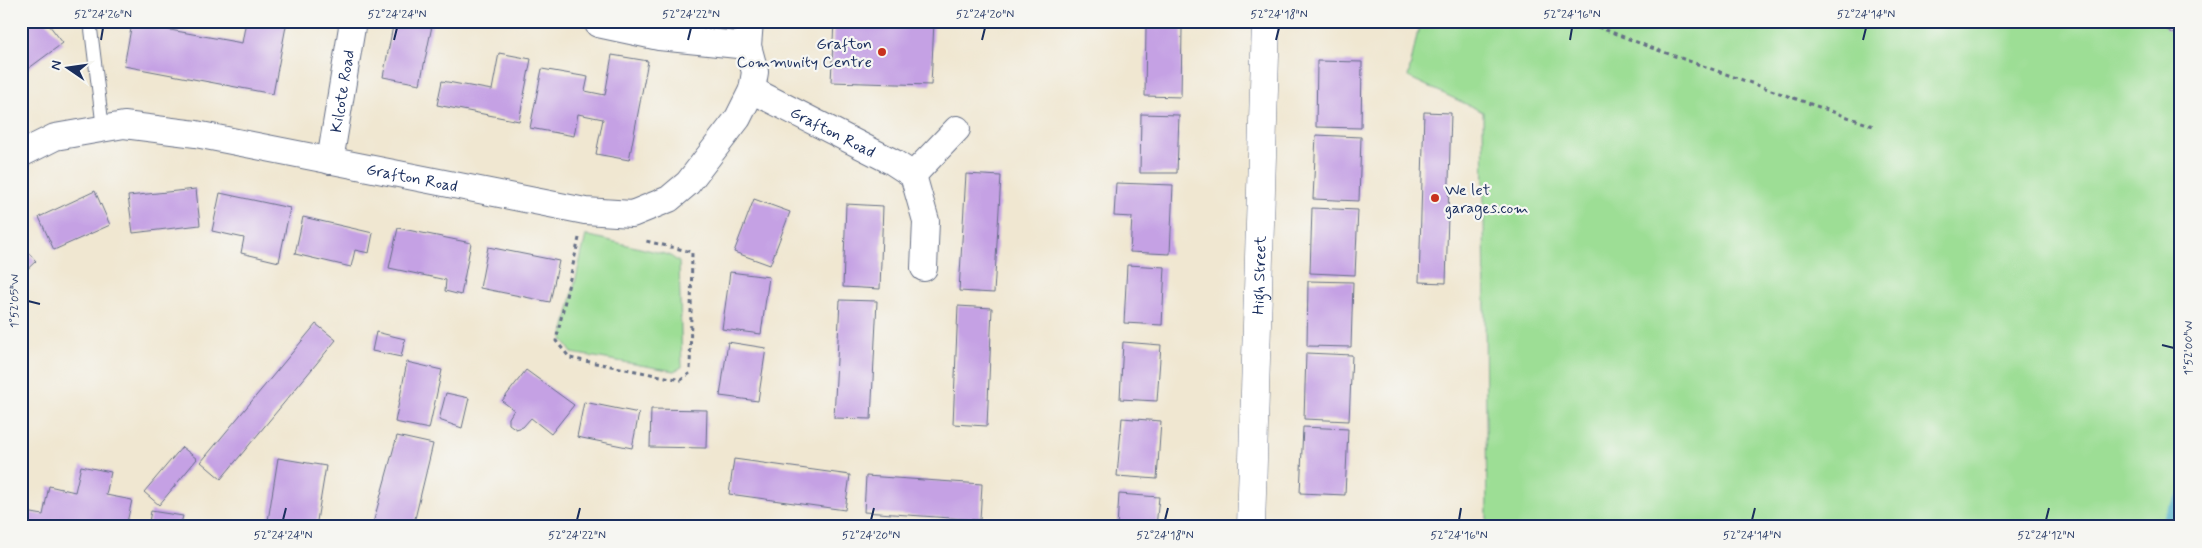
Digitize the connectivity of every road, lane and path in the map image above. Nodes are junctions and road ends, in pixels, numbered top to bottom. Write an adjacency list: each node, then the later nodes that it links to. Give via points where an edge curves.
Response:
1 (90, 21): 9 (lane)
2 (353, 21): 12 (street, Kilcote Road)
3 (1266, 21): 17 (street, High Street)
4 (1584, 21): 8 (path)
5 (598, 24): 6 (street, via 659,37)
6 (749, 34): 7 (street, Grafton Road, via 755,72)
7 (752, 90): 13 (street, Grafton Road); 15 (street, Grafton Road, via 738,118 688,183 669,199)
8 (1873, 126)
9 (103, 129): 11 (street, Grafton Road, via 56,137); 12 (street, Grafton Road, via 124,125 196,134)
10 (957, 129): 13 (street)
11 (21, 154)
12 (330, 161): 14 (street, Grafton Road)
13 (914, 175): 16 (street, via 926,222)
14 (585, 211): 15 (street, Grafton Road); 15 (path, via 556,341 570,358 681,380 690,374 692,252 635,238)
15 (632, 214)
16 (924, 268)
17 (1251, 527)

